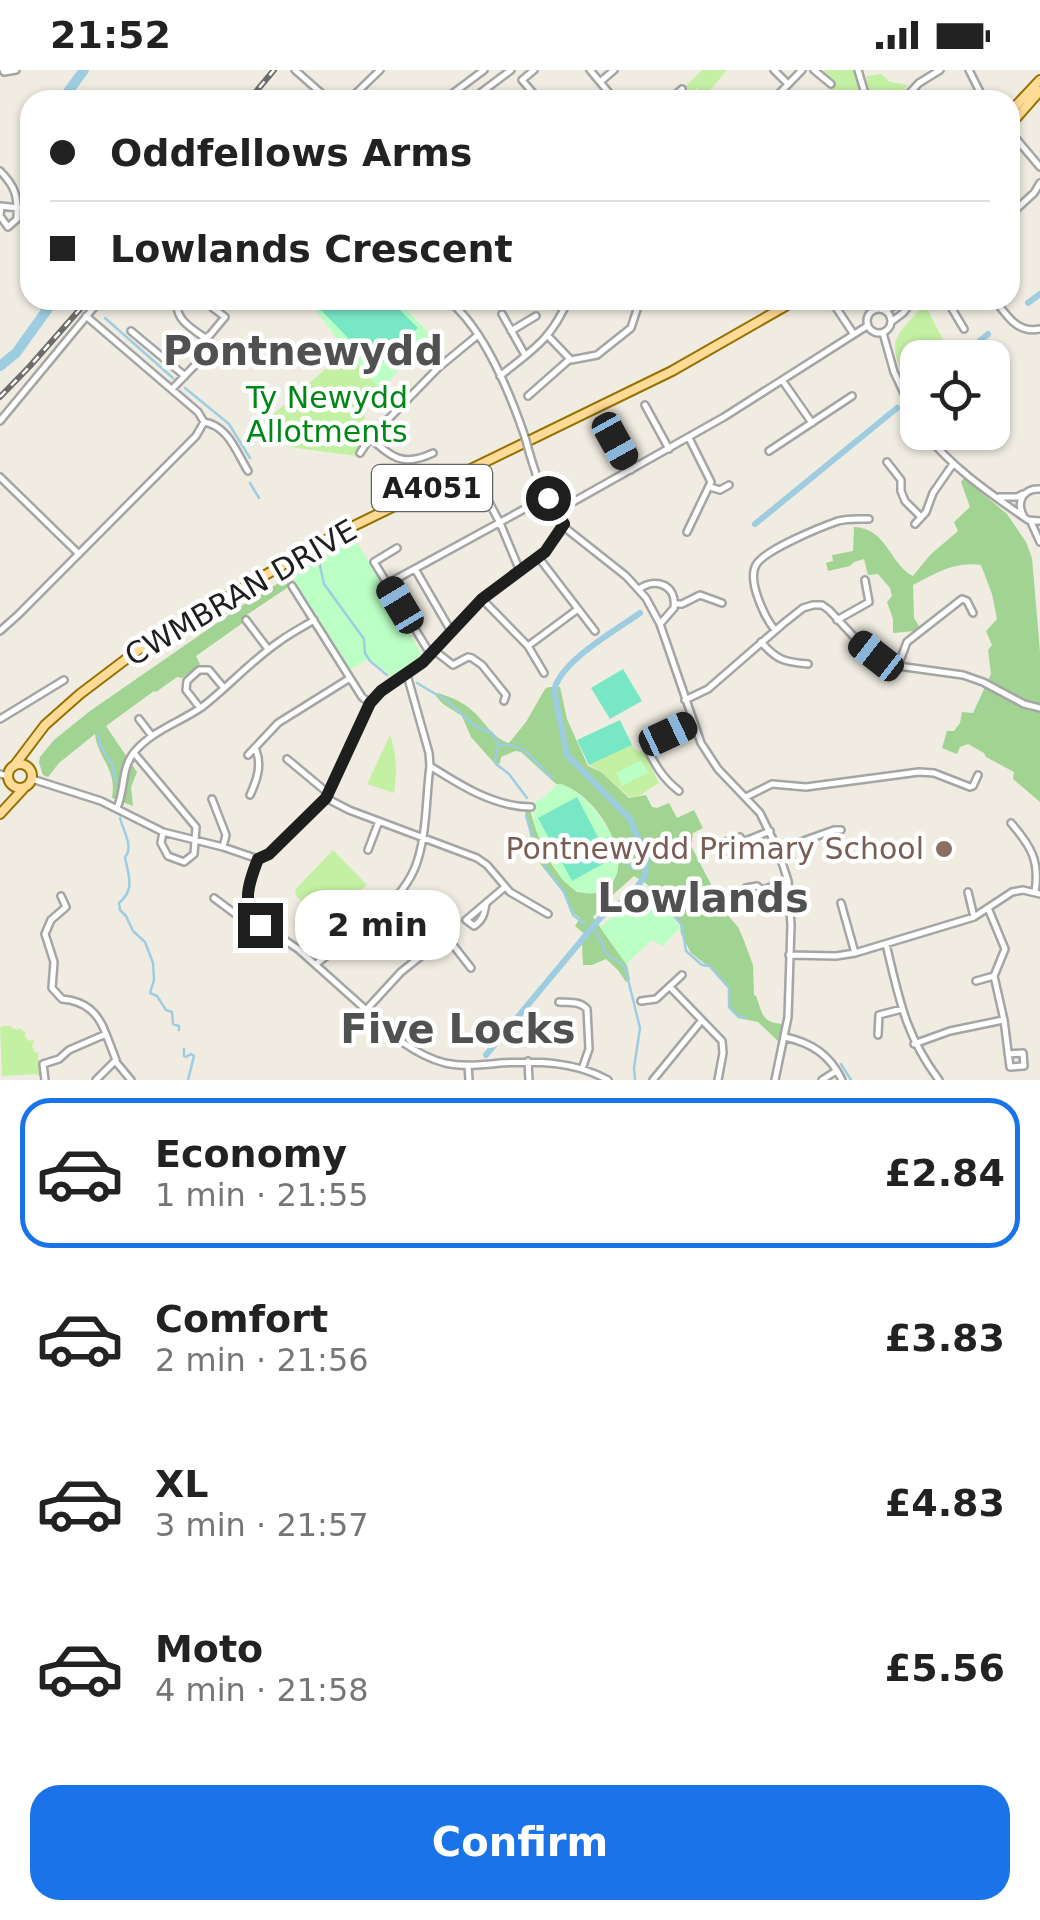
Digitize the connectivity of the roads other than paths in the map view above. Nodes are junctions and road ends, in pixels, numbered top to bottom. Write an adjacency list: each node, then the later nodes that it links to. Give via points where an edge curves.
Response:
1 (3, 70): 2 (street)
2 (16, 70)
3 (296, 70): 19 (street)
4 (380, 70): 20 (street)
5 (484, 70): 21 (street)
6 (512, 70): 14 (street); 22 (street)
7 (534, 70): 14 (street)
8 (590, 70): 16 (street)
9 (614, 70): 16 (street)
10 (774, 70): 17 (street)
11 (802, 70): 17 (street)
12 (814, 70): 18 (street)
13 (940, 70): 26 (street)
14 (522, 80): 23 (street)
15 (1040, 80): 28 (main road)
16 (600, 82): 24 (street)
17 (788, 84): 25 (street)
18 (832, 84)
19 (318, 90)
20 (359, 90)
21 (457, 90)
22 (485, 90)
23 (530, 90)
24 (606, 90)
25 (783, 90)
26 (912, 90)
27 (1040, 91): 29 (main road)
28 (1020, 101)
29 (1020, 118)
30 (1020, 141): 31 (street)
31 (1030, 154): 32 (street); 33 (street)
32 (1023, 160)
33 (1040, 167)
34 (0, 171): 37 (street, via 18,192)
35 (1040, 184): 36 (street)
36 (1020, 206)
37 (18, 208): 37 (street, via 0,206 8,227 17,219)
38 (91, 310): 52 (street)
39 (177, 310): 40 (street, via 205,338 225,318)
40 (215, 310)
41 (459, 310): 62 (street)
42 (563, 310): 63 (street)
43 (636, 310): 65 (street, via 630,328 597,354)
44 (779, 310): 150 (main road, CWMBRAN DRIVE / A4051, via 672,371 266,573 146,644 80,694)
45 (837, 310): 61 (street)
46 (874, 310): 55 (street)
47 (905, 310): 54 (street)
48 (953, 310): 56 (street)
49 (1004, 310): 57 (street, via 1018,326)
50 (886, 311): 54 (street)
51 (502, 314): 59 (street)
52 (86, 316): 71 (street); 75 (street)
53 (536, 316): 59 (street)
54 (891, 322): 60 (street)
55 (867, 326): 60 (street); 61 (street)
56 (964, 328)
57 (1040, 329)
58 (131, 330): 67 (street)
59 (512, 331): 64 (street)
60 (883, 333): 70 (street)
61 (853, 334): 69 (street)
62 (478, 335): 68 (street); 79 (street)
63 (548, 336): 64 (street); 65 (street)
64 (525, 355): 68 (street)
65 (570, 360): 72 (street)
66 (199, 361): 67 (street)
67 (185, 376): 71 (street)
68 (500, 376): 96 (street, bridge)
69 (782, 380): 77 (street); 80 (street)
70 (900, 385)
71 (172, 390): 76 (street)
72 (528, 396)
73 (852, 396): 77 (street)
74 (645, 405): 81 (street)
75 (0, 421)
76 (204, 422): 89 (street, via 222,430); 109 (street)
77 (812, 423): 83 (street)
78 (606, 425): 88 (street)
79 (370, 438): 84 (street); 85 (street, via 406,461)
80 (688, 438): 81 (street); 92 (street)
81 (669, 449): 88 (street)
82 (940, 450): 87 (street)
83 (769, 452)
84 (360, 453)
85 (433, 453)
86 (887, 462): 99 (street, via 905,501)
87 (953, 464): 95 (street); 99 (street)
88 (631, 470): 98 (street)
89 (248, 471)
90 (0, 477): 109 (street)
91 (729, 485): 92 (street)
92 (710, 487): 106 (street)
93 (1038, 487): 94 (street)
94 (1025, 494): 95 (street); 100 (street, via 1020,503)
95 (996, 496): 100 (street)
96 (548, 498): 98 (street); 103 (street)
97 (435, 506): 103 (street, via 477,485)
98 (558, 510): 105 (street)
99 (922, 518): 104 (street)
100 (1028, 519): 102 (street); 107 (street)
101 (870, 520): 126 (street, via 836,522 759,561 754,573 762,611)
102 (1040, 522)
103 (500, 523): 111 (street); 112 (street)
104 (914, 524)
105 (564, 527): 110 (street); 116 (street)
106 (687, 532)
107 (1040, 542)
108 (397, 548): 114 (street, via 374,562)
109 (79, 554): 127 (street)
110 (538, 558): 112 (street); 120 (street)
111 (415, 569): 114 (street); 128 (street)
112 (520, 571): 117 (street)
113 (865, 580): 124 (street, via 870,602)
114 (387, 584): 133 (street)
115 (292, 586): 123 (street)
116 (638, 588): 118 (street, via 663,584); 125 (street)
117 (482, 599): 128 (street); 131 (street)
118 (675, 604): 119 (street, via 700,595); 125 (street)
119 (722, 604)
120 (579, 608): 129 (street); 131 (street)
121 (973, 613): 135 (street, via 968,601 952,605 907,642)
122 (246, 620): 132 (street)
123 (314, 620): 132 (street); 138 (street)
124 (837, 620): 126 (street, via 813,605); 135 (street, via 876,656)
125 (660, 624): 141 (street)
126 (775, 630): 130 (street)
127 (0, 631)
128 (452, 631): 133 (street)
129 (595, 631)
130 (762, 642): 134 (street, via 781,660); 141 (street, via 708,689)
131 (528, 646): 136 (street)
132 (268, 650): 140 (street)
133 (433, 653): 137 (street); 142 (street, via 453,664 477,660 506,695)
134 (808, 664)
135 (898, 666): 145 (street, via 963,675)
136 (544, 673)
137 (407, 675): 143 (street); 156 (street)
138 (350, 678): 143 (street); 151 (street, via 278,724)
139 (64, 680): 146 (street)
140 (225, 689): 144 (street); 144 (street, via 209,670 200,670 186,681 186,690)
141 (685, 700): 148 (street)
142 (504, 702)
143 (370, 703): 163 (street)
144 (200, 708): 149 (street)
145 (1040, 708)
146 (0, 718)
147 (139, 719): 149 (street)
148 (692, 722): 161 (street, via 644,744); 164 (street, via 725,781)
149 (152, 736): 152 (street)
150 (27, 749): 155 (main road, A4051); 157 (main road)
151 (256, 749): 153 (street); 162 (street, via 260,761)
152 (134, 753): 167 (street); 175 (street, via 196,828)
153 (248, 756)
154 (287, 759): 163 (street)
155 (14, 766): 157 (main road, via 23,764); 159 (main road)
156 (430, 766): 166 (street, via 493,800); 174 (street)
157 (31, 774): 160 (main road); 167 (street)
158 (978, 775): 164 (street, via 973,786 920,772 772,784)
159 (6, 777): 160 (main road); 168 (main road)
160 (24, 788): 168 (main road)
161 (679, 791)
162 (250, 795)
163 (328, 796): 169 (street); 180 (street)
164 (746, 797): 172 (street)
165 (212, 799): 177 (street)
166 (531, 807)
167 (117, 808): 173 (street)
168 (3, 811)
169 (379, 821): 174 (street); 178 (street)
170 (1011, 823): 185 (street, via 1033,854)
171 (841, 830): 179 (street)
172 (770, 831): 176 (street); 179 (street)
173 (163, 832): 175 (street); 175 (street, via 163,850 176,860 191,858)
174 (422, 838): 182 (street, via 477,858); 197 (street, via 415,868 397,897)
175 (196, 842): 177 (street)
176 (743, 842)
177 (224, 846): 180 (street)
178 (368, 850)
179 (778, 850): 181 (street)
180 (258, 859): 191 (street)
181 (788, 881): 183 (street); 196 (street)
182 (505, 888): 189 (street); 192 (street)
183 (762, 890)
184 (968, 892): 193 (street)
185 (1037, 893): 190 (street, via 1012,892)
186 (61, 896): 209 (street, via 66,907 45,934 54,962 52,988 62,999 92,1008)
187 (214, 898): 191 (street, via 238,916)
188 (841, 903): 195 (street)
189 (486, 904): 189 (street, via 479,923 468,924 466,920)
190 (988, 908): 193 (street); 200 (street, via 1005,949)
191 (249, 911): 197 (street)
192 (548, 914)
193 (974, 917): 194 (street)
194 (886, 944): 195 (street); 205 (street)
195 (855, 952): 196 (street)
196 (789, 955): 211 (street)
197 (315, 964): 206 (street)
198 (470, 968): 206 (street, via 446,936)
199 (682, 974): 202 (street)
200 (994, 976): 201 (street); 208 (street)
201 (976, 981)
202 (670, 987): 204 (street); 207 (street)
203 (559, 1002): 217 (street, via 587,1010 589,1049)
204 (640, 1002)
205 (902, 1009): 210 (street, via 880,1015); 212 (street)
206 (366, 1010): 216 (street, via 417,1052)
207 (702, 1020): 225 (street); 226 (street, via 722,1041)
208 (1004, 1020): 212 (street); 213 (street)
209 (106, 1034): 215 (street); 219 (street, via 43,1064)
210 (878, 1035)
211 (786, 1037): 218 (street, via 811,1044); 227 (street)
212 (914, 1044): 230 (street)
213 (1008, 1054)
214 (528, 1061): 216 (street); 217 (street); 223 (street)
215 (116, 1062): 220 (street); 221 (street)
216 (468, 1065): 222 (street)
217 (582, 1069): 224 (street)
218 (838, 1070): 228 (street); 229 (street)
219 (45, 1080)
220 (96, 1080)
221 (131, 1080)
222 (469, 1080)
223 (529, 1080)
224 (608, 1080)
225 (654, 1080)
226 (718, 1080)
227 (775, 1080)
228 (822, 1080)
229 (842, 1080)
230 (939, 1080)

